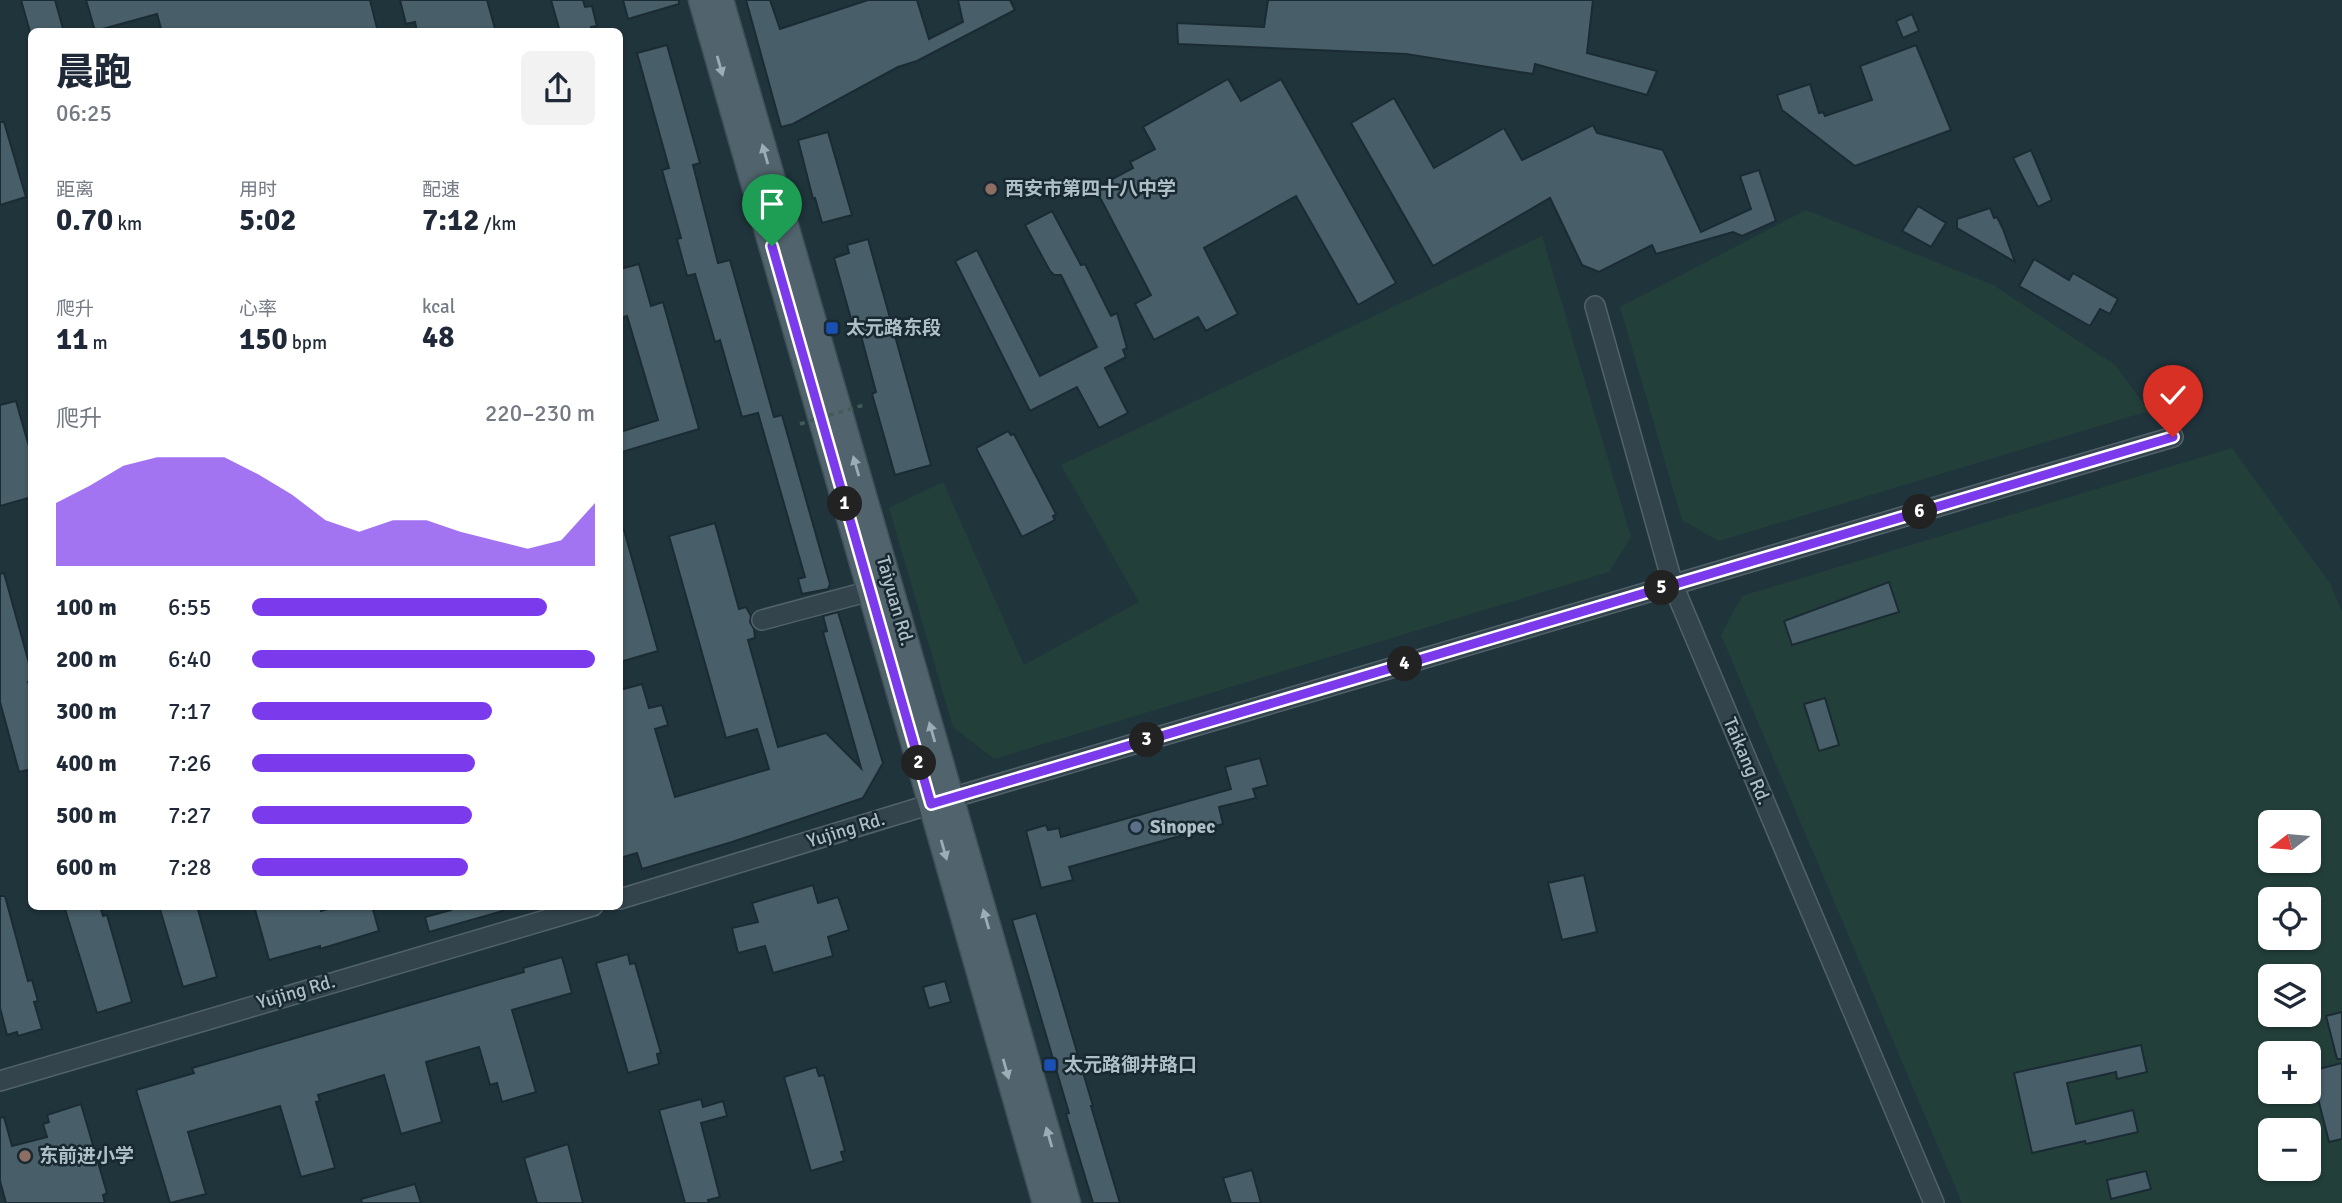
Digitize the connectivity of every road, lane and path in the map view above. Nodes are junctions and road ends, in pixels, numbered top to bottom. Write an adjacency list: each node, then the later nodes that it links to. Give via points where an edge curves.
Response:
1 (701, 0): 8 (main road, Taiyuan Rd., one-way to 8)
2 (721, 0): 10 (main road, Taiyuan Rd., one-way to 2)
3 (1595, 306): 7 (street, Taikang Rd.)
4 (864, 405): 5 (path, bridge)
5 (800, 424)
6 (2173, 437): 7 (street, Yujing Rd.)
7 (1673, 585): 10 (street, Yujing Rd.); 16 (street, Taikang Rd.)
8 (870, 591): 9 (street); 10 (main road, Taiyuan Rd.)
9 (762, 620)
10 (941, 801): 11 (street, Yujing Rd.); 14 (main road, Taiyuan Rd., one-way to 14); 15 (main road, Taiyuan Rd., one-way to 10)
11 (623, 898)
12 (579, 910): 13 (street, Yujing Rd.)
13 (0, 1081)
14 (1045, 1203)
15 (1068, 1203)
16 (1934, 1203)

